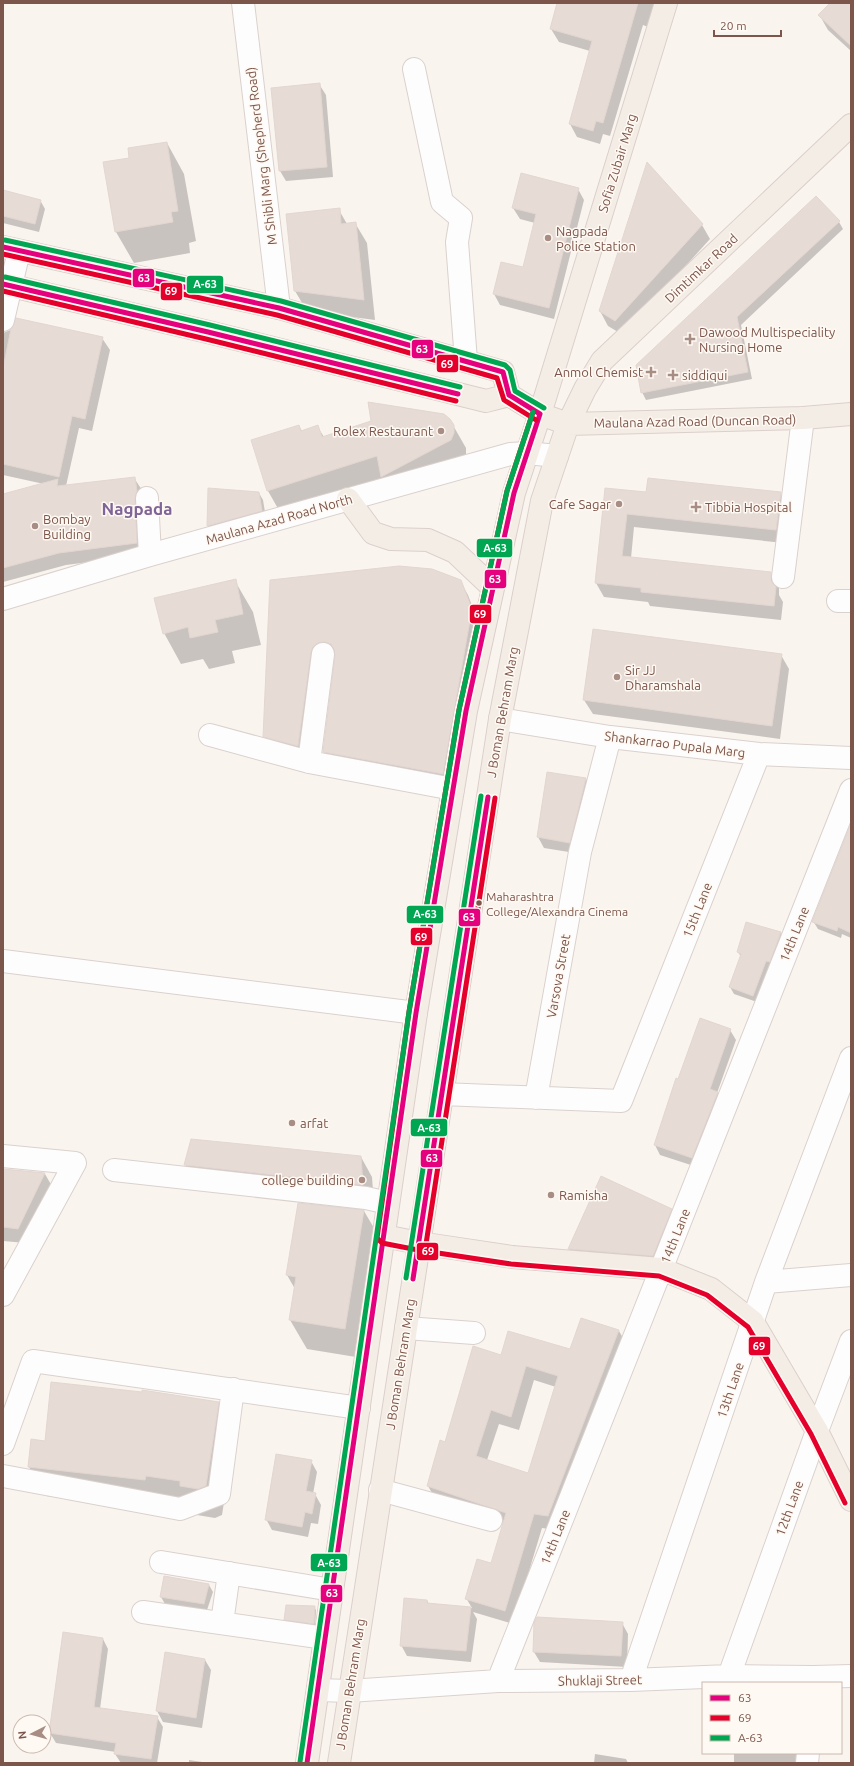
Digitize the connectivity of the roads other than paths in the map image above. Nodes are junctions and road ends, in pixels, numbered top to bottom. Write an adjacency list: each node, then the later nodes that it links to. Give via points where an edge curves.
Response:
1 (243, 3): 7 (street, M Shibli Marg (Shepherd Road))
2 (666, 3): 11 (main road, Sofia Zubair Marg)
3 (414, 69): 9 (street, via 442,202 461,218 457,242)
4 (850, 128): 14 (main road, Dimtimkar Road, via 602,361)
5 (11, 249): 6 (street); 7 (main road)
6 (7, 285): 8 (street); 10 (main road, via 486,401)
7 (279, 308): 9 (main road)
8 (3, 320)
9 (466, 361): 10 (main road, via 504,372)
10 (509, 395): 11 (main road, Maulana Azad Road (Duncan Road))
11 (540, 414): 14 (main road, Maulana Azad Road (Duncan Road)); 15 (main road)
12 (851, 414): 13 (main road, Maulana Azad Road (Duncan Road))
13 (803, 418): 14 (main road, Maulana Azad Road (Duncan Road)); 20 (street)
14 (568, 424): 16 (main road, J Boman Behram Marg)
15 (527, 452): 16 (street, Maulana Azad Road North); 18 (street, Maulana Azad Road North, via 510,454); 21 (main road, via 514,492)
16 (557, 456): 24 (main road, J Boman Behram Marg, via 542,501)
17 (147, 498): 19 (street)
18 (348, 499): 19 (street, Maulana Azad Road North); 21 (main road, via 373,533 391,539 428,540 456,552)
19 (150, 555): 22 (street, Maulana Azad Road North)
20 (783, 577)
21 (493, 588): 30 (main road, via 466,711)
22 (3, 599)
23 (323, 654): 29 (street)
24 (500, 719): 26 (street, Shankarrao Pupala Marg); 35 (main road, J Boman Behram Marg)
25 (210, 736): 29 (street)
26 (610, 737): 27 (street, Shankarrao Pupala Marg); 36 (street, Varsova Street, via 580,852)
27 (759, 754): 28 (street, Shankarrao Pupala Marg); 36 (street, 15th Lane, via 634,1066 622,1102)
28 (851, 758)
29 (309, 762): 30 (street)
30 (453, 789): 33 (main road)
31 (851, 790): 42 (street, 14th Lane)
32 (3, 961): 33 (street)
33 (416, 1013): 39 (main road)
34 (851, 1058): 44 (street, 13th Lane)
35 (442, 1094): 36 (street); 41 (main road, J Boman Behram Marg)
36 (536, 1098)
37 (3, 1156): 45 (street, via 75,1163)
38 (114, 1170): 39 (street, via 366,1198)
39 (388, 1203): 40 (main road)
40 (384, 1236): 41 (main road); 51 (main road)
41 (419, 1243): 42 (main road, via 512,1257); 47 (main road, J Boman Behram Marg)
42 (661, 1269): 46 (main road, via 711,1289); 68 (street, 14th Lane)
43 (851, 1275): 44 (street)
44 (766, 1282): 46 (street, 13th Lane)
45 (3, 1295)
46 (753, 1322): 52 (main road); 66 (street, 13th Lane)
47 (406, 1328): 48 (street); 55 (main road, J Boman Behram Marg)
48 (474, 1333)
49 (851, 1341): 52 (street, 12th Lane)
50 (233, 1390): 51 (street); 53 (street, via 33,1361); 54 (street, via 220,1494 180,1509)
51 (359, 1408): 60 (main road)
52 (817, 1431): 56 (main road); 64 (street, 12th Lane)
53 (3, 1444)
54 (3, 1476)
55 (380, 1490): 57 (street); 70 (main road, J Boman Behram Marg)
56 (851, 1500)
57 (490, 1520)
58 (161, 1562): 59 (street)
59 (229, 1573): 60 (street); 62 (street)
60 (332, 1590): 63 (main road)
61 (143, 1612): 62 (street)
62 (222, 1623): 63 (street)
63 (325, 1638): 69 (main road)
64 (730, 1676): 66 (street, Shuklaji Street); 67 (street, Shuklaji Street)
65 (851, 1676): 67 (street, Shuklaji Street)
66 (631, 1680): 68 (street, Shuklaji Street)
67 (814, 1680)
68 (498, 1681): 70 (street, Shuklaji Street)
69 (318, 1690): 70 (street, Shuklaji Street); 71 (main road)
70 (349, 1691): 72 (main road, J Boman Behram Marg)
71 (307, 1763)
72 (338, 1763)

